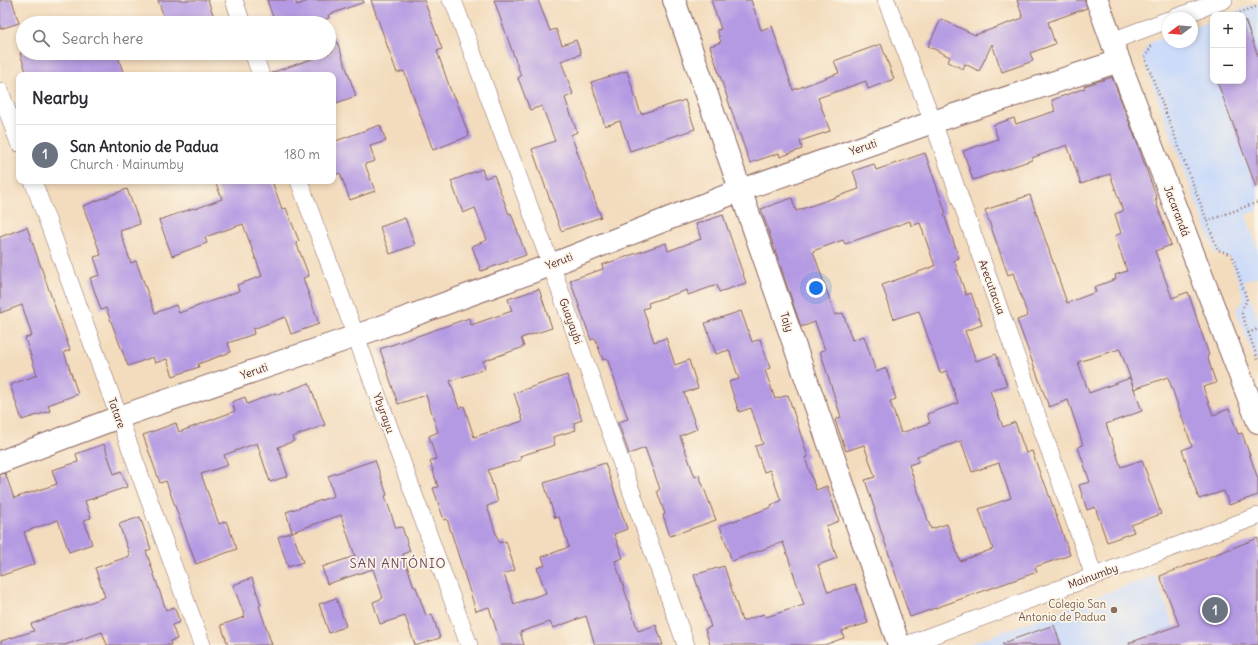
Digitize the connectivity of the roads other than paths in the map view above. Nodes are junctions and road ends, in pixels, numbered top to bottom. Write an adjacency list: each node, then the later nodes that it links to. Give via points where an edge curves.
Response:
1 (234, 0): 8 (street)
2 (451, 0): 20 (street, Guayaybi)
3 (674, 0): 19 (street, Tajy)
4 (886, 0): 15 (street, Arecutacua)
5 (1097, 0): 10 (street, Jacarandá)
6 (1224, 0): 7 (street)
7 (1191, 12)
8 (240, 16)
9 (1162, 22): 10 (street)
10 (1112, 41): 12 (street, Jacarandá)
11 (256, 60): 13 (street)
12 (1119, 61): 15 (street, Yeruti); 23 (street, Jacarandá)
13 (260, 72)
14 (0, 91): 16 (street)
15 (933, 122): 19 (street, Yeruti); 26 (street, Arecutacua)
16 (16, 135)
17 (34, 184): 22 (street, Tatare)
18 (300, 184): 21 (street, Ybyrayu)
19 (741, 190): 20 (street, Yeruti); 30 (street, Tajy)
20 (551, 265): 21 (street, Yeruti); 29 (street, Guayaybi)
21 (356, 336): 22 (street, Yeruti); 28 (street, Ybyrayu)
22 (119, 418): 24 (street, Yeruti); 27 (street, Tatare)
23 (1258, 422)
24 (0, 462)
25 (1258, 516): 26 (street, Mainumby)
26 (1094, 576): 31 (street, Mainumby)
27 (202, 645)
28 (469, 645)
29 (686, 645)
30 (899, 645)
31 (906, 645)

